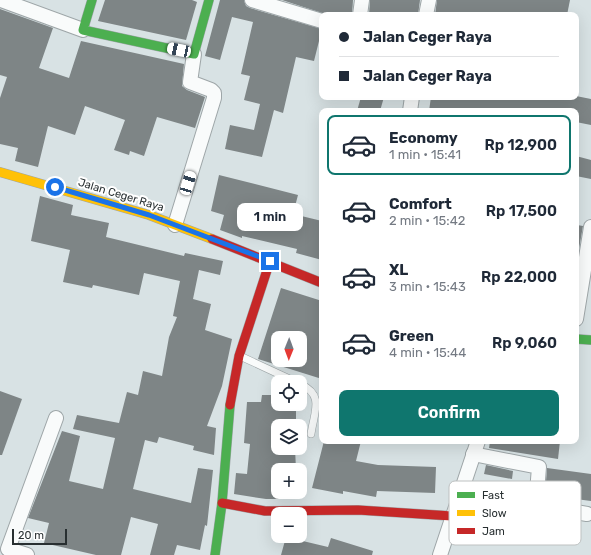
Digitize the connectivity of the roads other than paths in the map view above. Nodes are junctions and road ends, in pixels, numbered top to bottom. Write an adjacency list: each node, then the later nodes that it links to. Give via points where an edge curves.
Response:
1 (2, 0): 10 (street)
2 (92, 0): 10 (street)
3 (209, 0): 11 (street)
4 (252, 0): 9 (street)
5 (362, 0): 7 (street)
6 (429, 0): 8 (street)
7 (360, 12)
8 (427, 12)
9 (319, 20)
10 (83, 30): 11 (street)
11 (194, 54): 13 (street, via 190,82 211,90 214,98)
12 (0, 172): 13 (street, Jalan Ceger Raya, via 149,215)
13 (175, 225): 16 (street, Jalan Ceger Raya)
14 (591, 227): 15 (street)
15 (589, 255): 18 (street)
16 (270, 261): 17 (street, Jalan Ceger Raya); 21 (street)
17 (319, 282)
18 (579, 304)
19 (579, 339): 20 (street)
20 (591, 340)
21 (240, 356): 22 (lane); 29 (street, via 228,409)
22 (281, 375)
23 (307, 387): 25 (lane, via 315,394 316,402)
24 (56, 418): 34 (street)
25 (311, 434)
26 (476, 447): 27 (street); 28 (street, via 539,466)
27 (464, 481)
28 (538, 481)
29 (222, 503): 32 (street, via 266,511 358,510); 36 (street)
30 (581, 513): 31 (street)
31 (587, 514)
32 (449, 516)
33 (449, 526): 37 (street)
34 (4, 548): 35 (street)
35 (27, 555)
36 (215, 555)
37 (440, 555)

